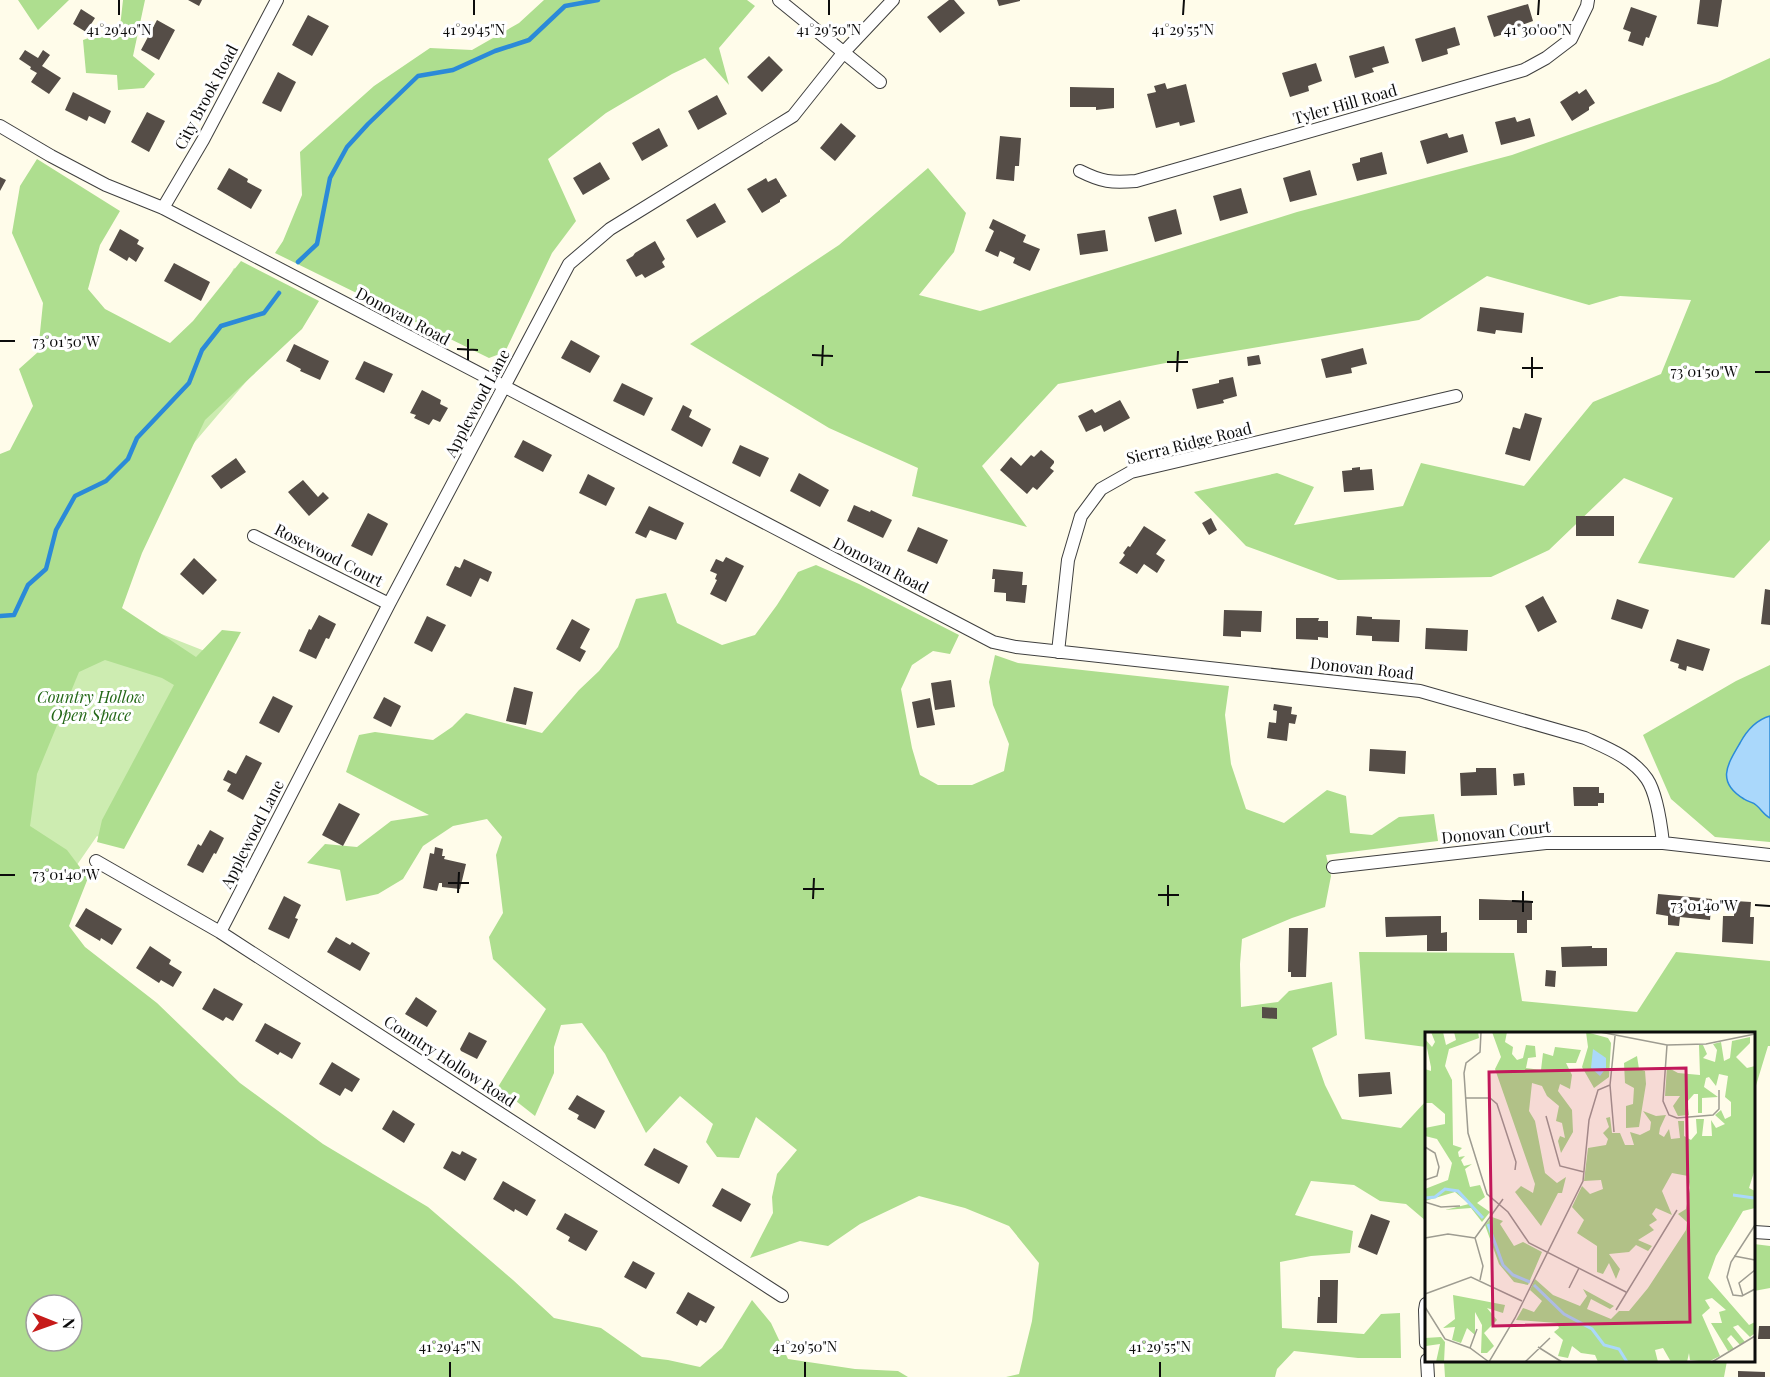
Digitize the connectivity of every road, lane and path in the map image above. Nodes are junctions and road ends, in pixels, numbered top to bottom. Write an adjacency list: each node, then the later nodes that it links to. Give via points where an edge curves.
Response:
1 (276, 0): 9 (street, City Brook Road)
2 (779, 0): 5 (street)
3 (893, 0): 5 (street, Applewood Lane)
4 (1588, 0): 8 (street, Tyler Hill Road, via 1571,39 1524,70 1136,181 1114,183)
5 (844, 52): 6 (street); 10 (street, Applewood Lane, via 793,116 610,229 569,264)
6 (880, 82)
7 (0, 126): 9 (street, Donovan Road, via 106,185)
8 (1080, 171)
9 (163, 208): 10 (street, Donovan Road)
10 (504, 388): 13 (street, Applewood Lane); 14 (street, Donovan Road, via 993,642)
11 (1456, 396): 14 (street, Sierra Ridge Road, via 1131,472 1101,489 1081,516 1068,560)
12 (254, 536): 13 (street, Rosewood Court)
13 (389, 604): 19 (street, Applewood Lane)
14 (1058, 652): 15 (street, Donovan Road, via 1420,691 1585,738 1629,761 1647,780 1659,814)
15 (1663, 843): 16 (street); 18 (street, Donovan Court, via 1546,843)
16 (1770, 855)
17 (96, 861): 19 (street, Country Hollow Road)
18 (1333, 867)
19 (220, 932): 22 (street, Country Hollow Road)
20 (1755, 1232): 21 (street)
21 (1770, 1233)
22 (782, 1296)
23 (1427, 1362): 24 (street)
24 (1428, 1377)

